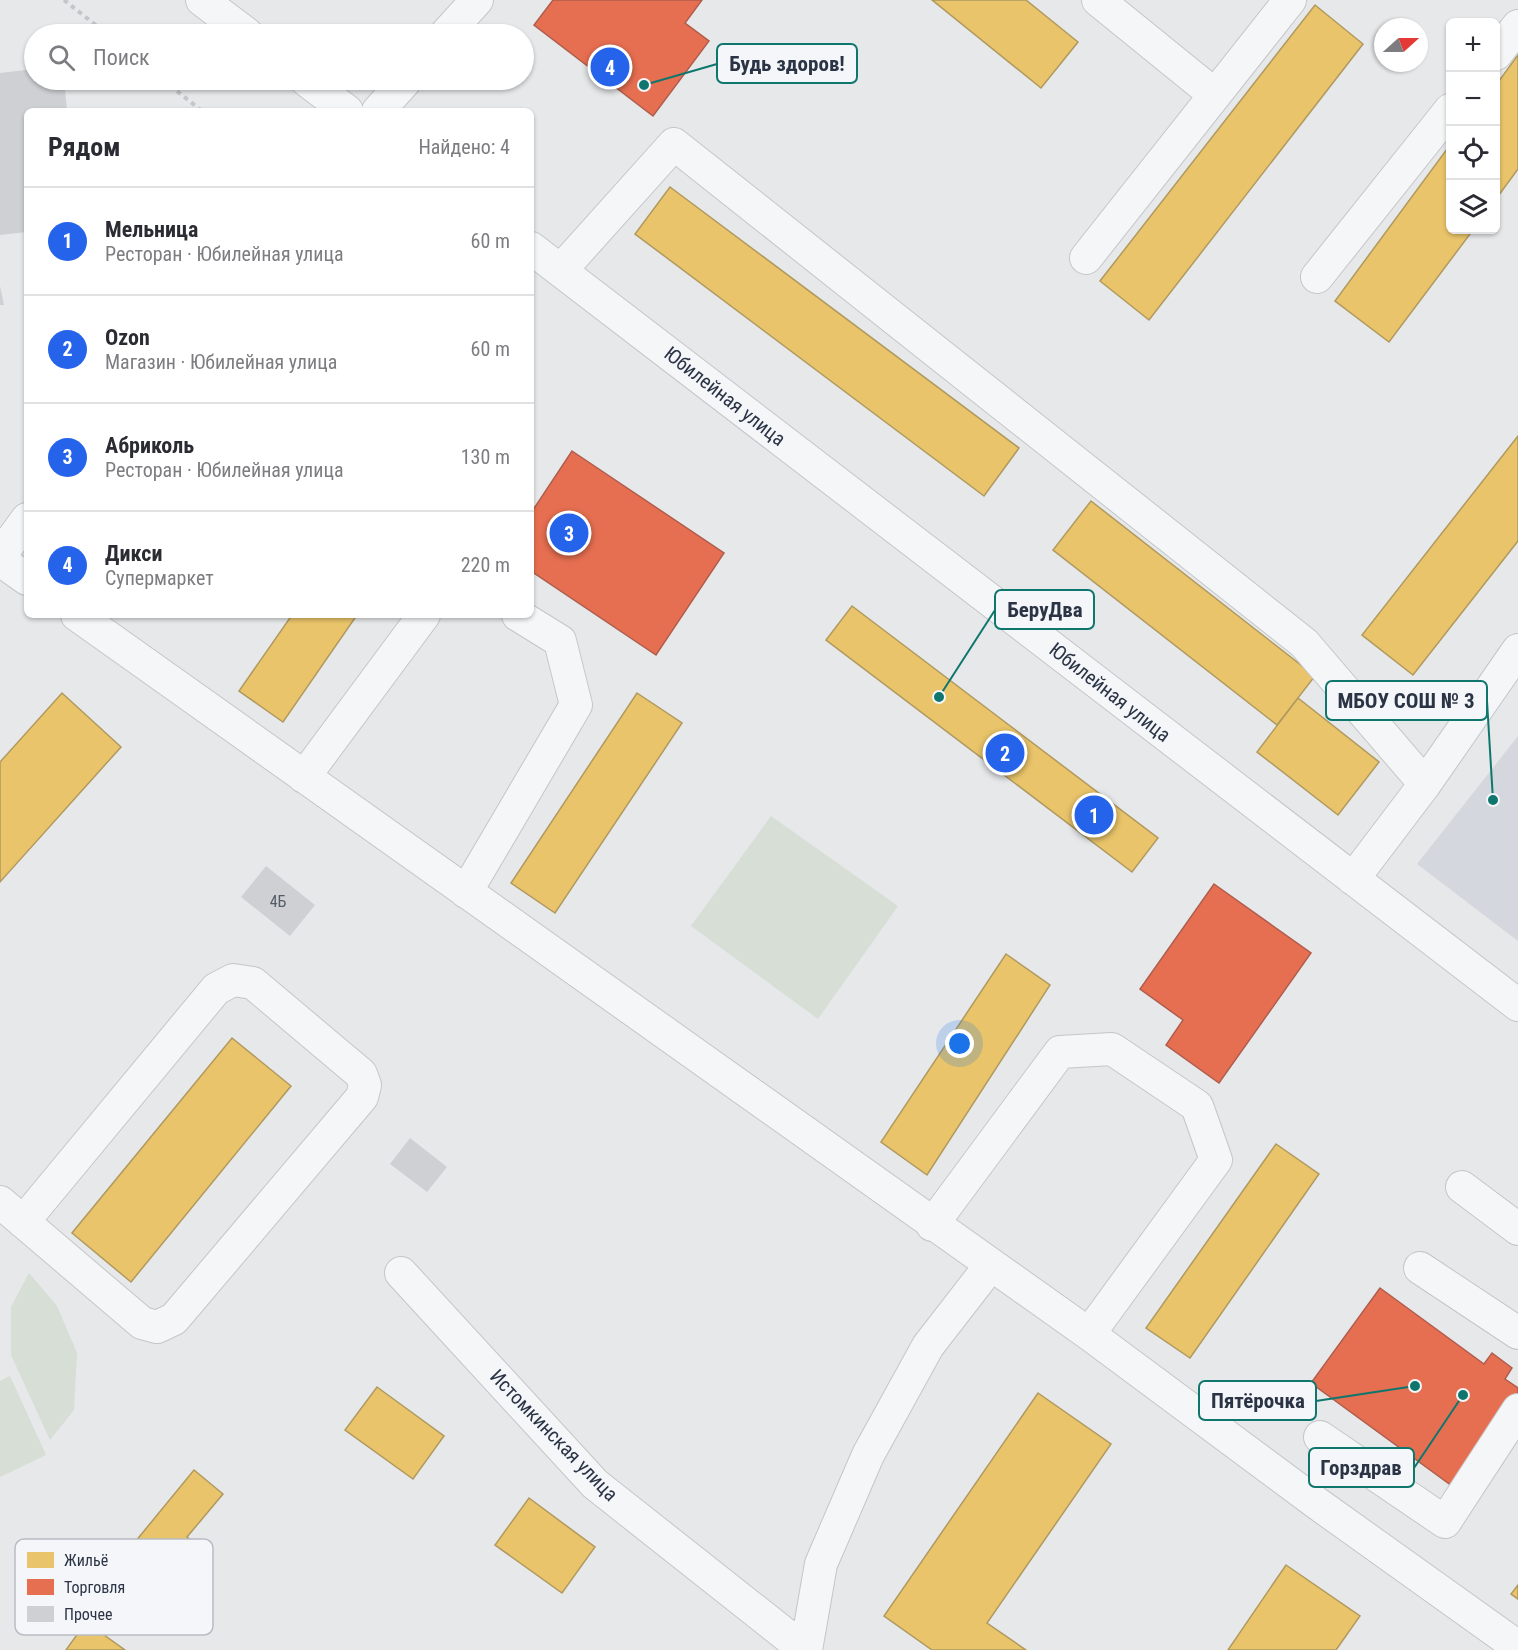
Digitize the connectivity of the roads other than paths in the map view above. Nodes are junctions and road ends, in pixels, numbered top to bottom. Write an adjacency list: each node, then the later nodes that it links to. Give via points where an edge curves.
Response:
1 (202, 0): 5 (street)
2 (477, 0): 6 (street)
3 (1098, 0): 11 (street)
4 (1290, 0): 11 (street)
5 (234, 24)
6 (455, 24)
7 (1518, 26): 8 (street)
8 (1500, 49)
9 (319, 90): 12 (street)
10 (397, 90): 13 (street)
11 (1215, 95): 16 (street)
12 (343, 108)
13 (381, 108)
14 (1446, 115): 18 (street)
15 (534, 250): 17 (street, Юбилейная улица)
16 (1086, 258)
17 (561, 270): 28 (street, via 674,144 1305,643); 29 (street, Юбилейная улица)
18 (1317, 277)
19 (24, 523): 20 (street)
20 (0, 555)
21 (0, 560): 22 (street)
22 (24, 577)
23 (81, 618): 27 (street)
24 (422, 618): 27 (street)
25 (523, 618): 30 (street, via 560,641 576,705)
26 (1518, 650): 28 (street)
27 (304, 777): 30 (street)
28 (1425, 784): 29 (street)
29 (1353, 879): 31 (street, Юбилейная улица)
30 (466, 892): 34 (street)
31 (1518, 1005)
32 (1462, 1187): 35 (street)
33 (11, 1212): 33 (street, via 142,1323 157,1327 174,1319 362,1096 365,1085 361,1074 253,983 233,980 216,989)
34 (932, 1225): 36 (street); 40 (street, via 1060,1052 1112,1049 1197,1106 1216,1160)
35 (1518, 1228)
36 (990, 1266): 40 (street); 44 (street, via 928,1346 868,1455 821,1564)
37 (1420, 1269): 39 (street)
38 (401, 1273): 44 (street, Истомкинская улица, via 596,1484)
39 (1518, 1333)
40 (1089, 1334): 43 (street)
41 (1518, 1410): 42 (street, via 1445,1521)
42 (1320, 1437)
43 (1515, 1647)
44 (805, 1650)

